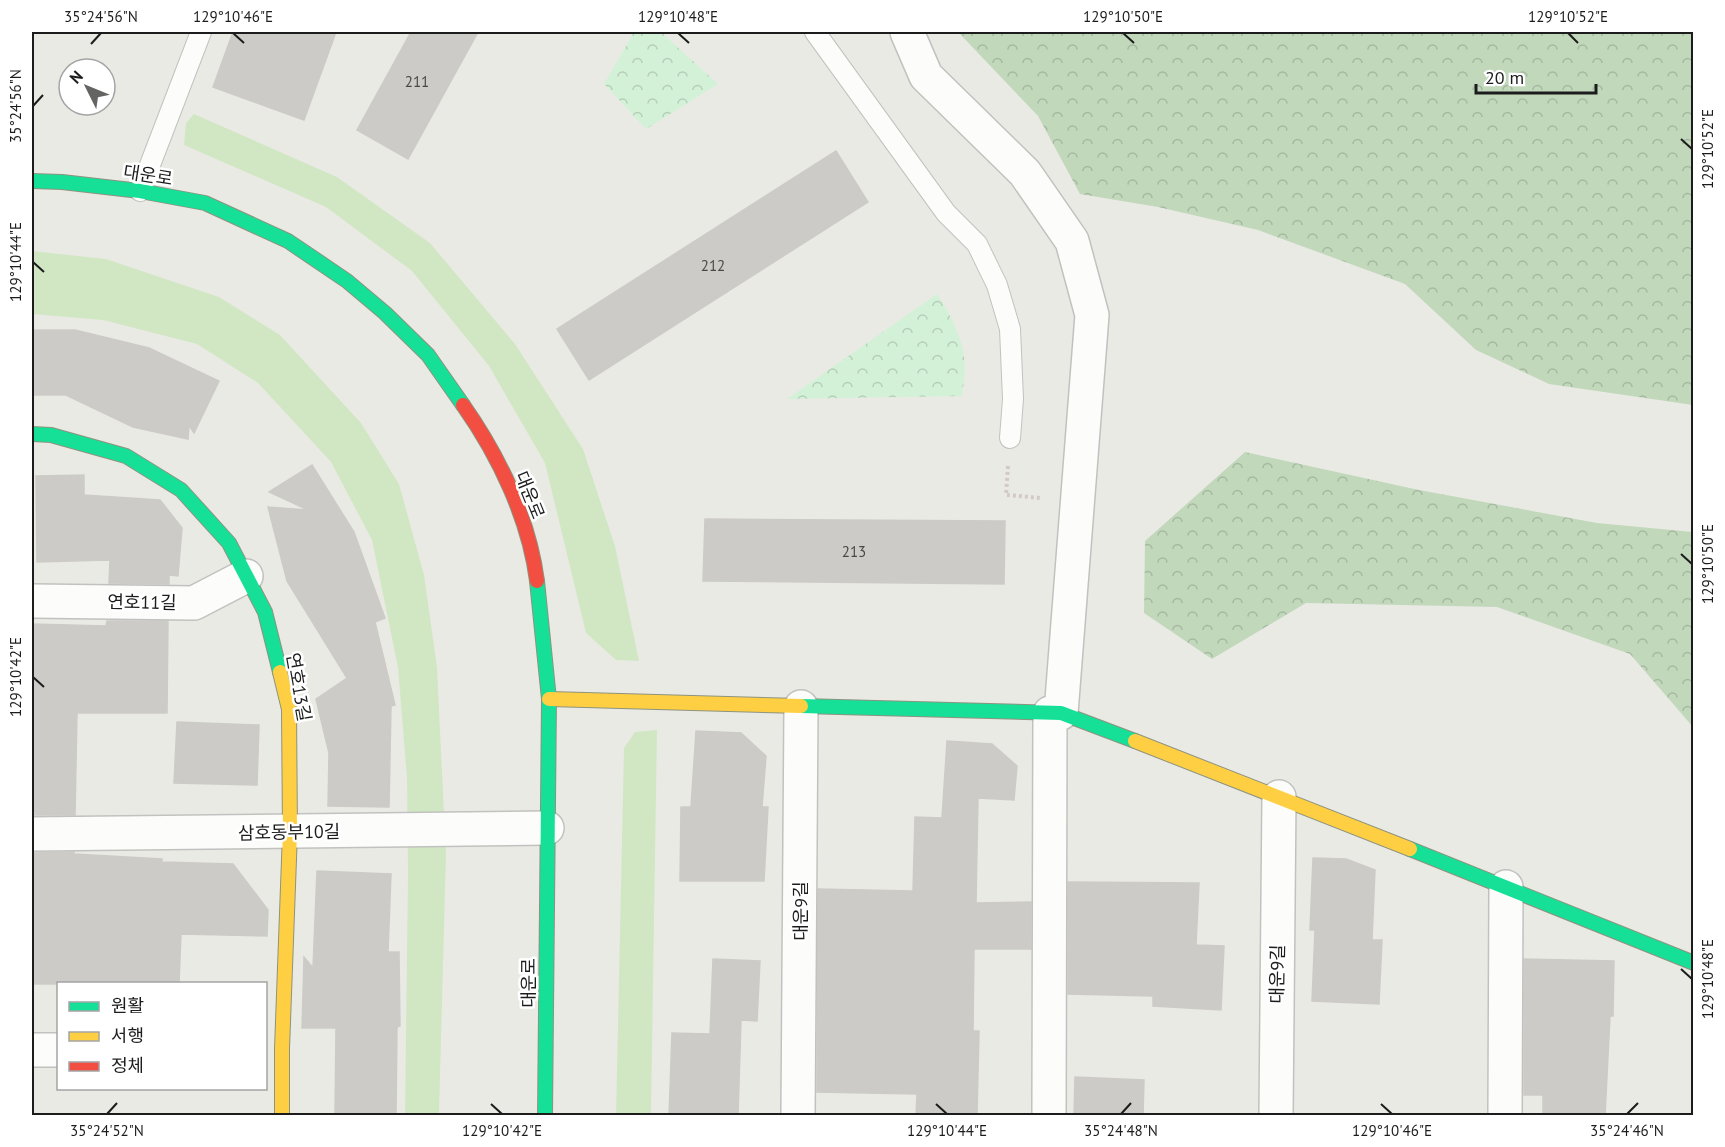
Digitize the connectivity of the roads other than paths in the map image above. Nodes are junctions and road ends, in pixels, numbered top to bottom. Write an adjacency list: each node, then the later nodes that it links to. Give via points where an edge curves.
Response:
1 (201, 32): 5 (lane)
2 (814, 32): 7 (lane, via 946,213 977,244 997,285 1010,329)
3 (907, 32): 12 (street, via 926,76 1025,173 1071,241 1092,315 1078,501)
4 (32, 181): 5 (street, 대운로)
5 (140, 191): 10 (street, 대운로, via 205,203 288,241 348,281 428,355 479,427 514,497 534,559)
6 (32, 434): 8 (street, 연호13길, via 51,435 126,456 181,490 229,543)
7 (1010, 438)
8 (246, 576): 9 (street, 연호11길, via 194,603); 15 (street, 연호13길, via 266,612 289,709)
9 (32, 601)
10 (549, 699): 11 (street); 14 (street, 대운로)
11 (801, 707): 12 (street); 24 (street, 대운9길)
12 (1055, 713): 13 (street); 25 (street)
13 (1279, 797): 17 (street); 26 (street, 대운9길)
14 (547, 828): 15 (street, 삼호동부10길); 23 (street, 대운로)
15 (290, 832): 16 (street, 삼호동부10길); 19 (street, 연호13길)
16 (32, 834)
17 (1506, 887): 18 (street); 27 (street)
18 (1694, 963)
19 (274, 1049): 22 (street, 연호13길)
20 (32, 1050): 21 (street)
21 (57, 1050)
22 (282, 1116)
23 (545, 1116)
24 (798, 1116)
25 (1049, 1116)
26 (1276, 1116)
27 (1504, 1116)

